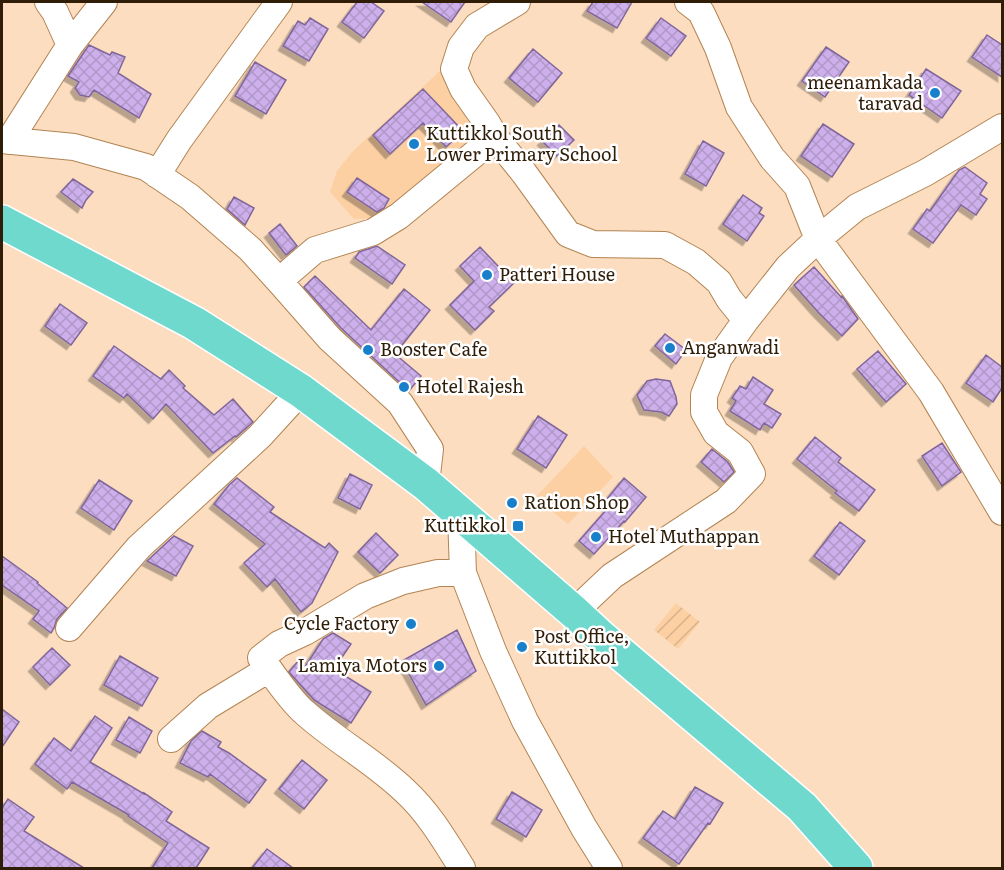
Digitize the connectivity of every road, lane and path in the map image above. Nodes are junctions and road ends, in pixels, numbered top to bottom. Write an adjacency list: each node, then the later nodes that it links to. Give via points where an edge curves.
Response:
1 (48, 2): 6 (street)
2 (104, 2): 6 (street)
3 (279, 2): 10 (street, via 178,140)
4 (517, 2): 8 (street, via 477,26 461,47 454,69)
5 (688, 2): 12 (street, via 700,12 718,48 739,107 772,158 796,186)
6 (70, 45): 9 (street)
7 (1002, 127): 12 (street, via 858,207)
8 (495, 137): 13 (street, via 399,216 373,232 315,250); 14 (street, via 568,234 593,244 665,245 696,262 719,282)
9 (5, 141): 10 (street, via 74,147 146,168)
10 (157, 175): 13 (street, via 190,197)
11 (2, 222): 15 (highway, via 194,323)
12 (818, 239): 14 (street, via 788,267); 17 (street, via 931,392)
13 (279, 280): 16 (street, via 330,339 400,403 430,449)
14 (746, 320): 20 (street, via 719,358 704,394 704,412 716,433 740,452 752,474 726,501 612,576)
15 (301, 390): 16 (highway); 21 (street, via 260,436 139,547)
16 (426, 484): 18 (highway)
17 (1002, 512)
18 (461, 514): 19 (street); 20 (highway)
19 (463, 573): 22 (street, via 438,573 403,581 365,596 279,644 261,658); 25 (street, via 525,721)
20 (574, 612): 26 (highway, via 802,807)
21 (69, 628)
22 (269, 669): 23 (street, via 208,706); 24 (street, via 302,710 407,792 433,822)
23 (171, 739)
24 (462, 868)
25 (609, 868)
26 (856, 868)

